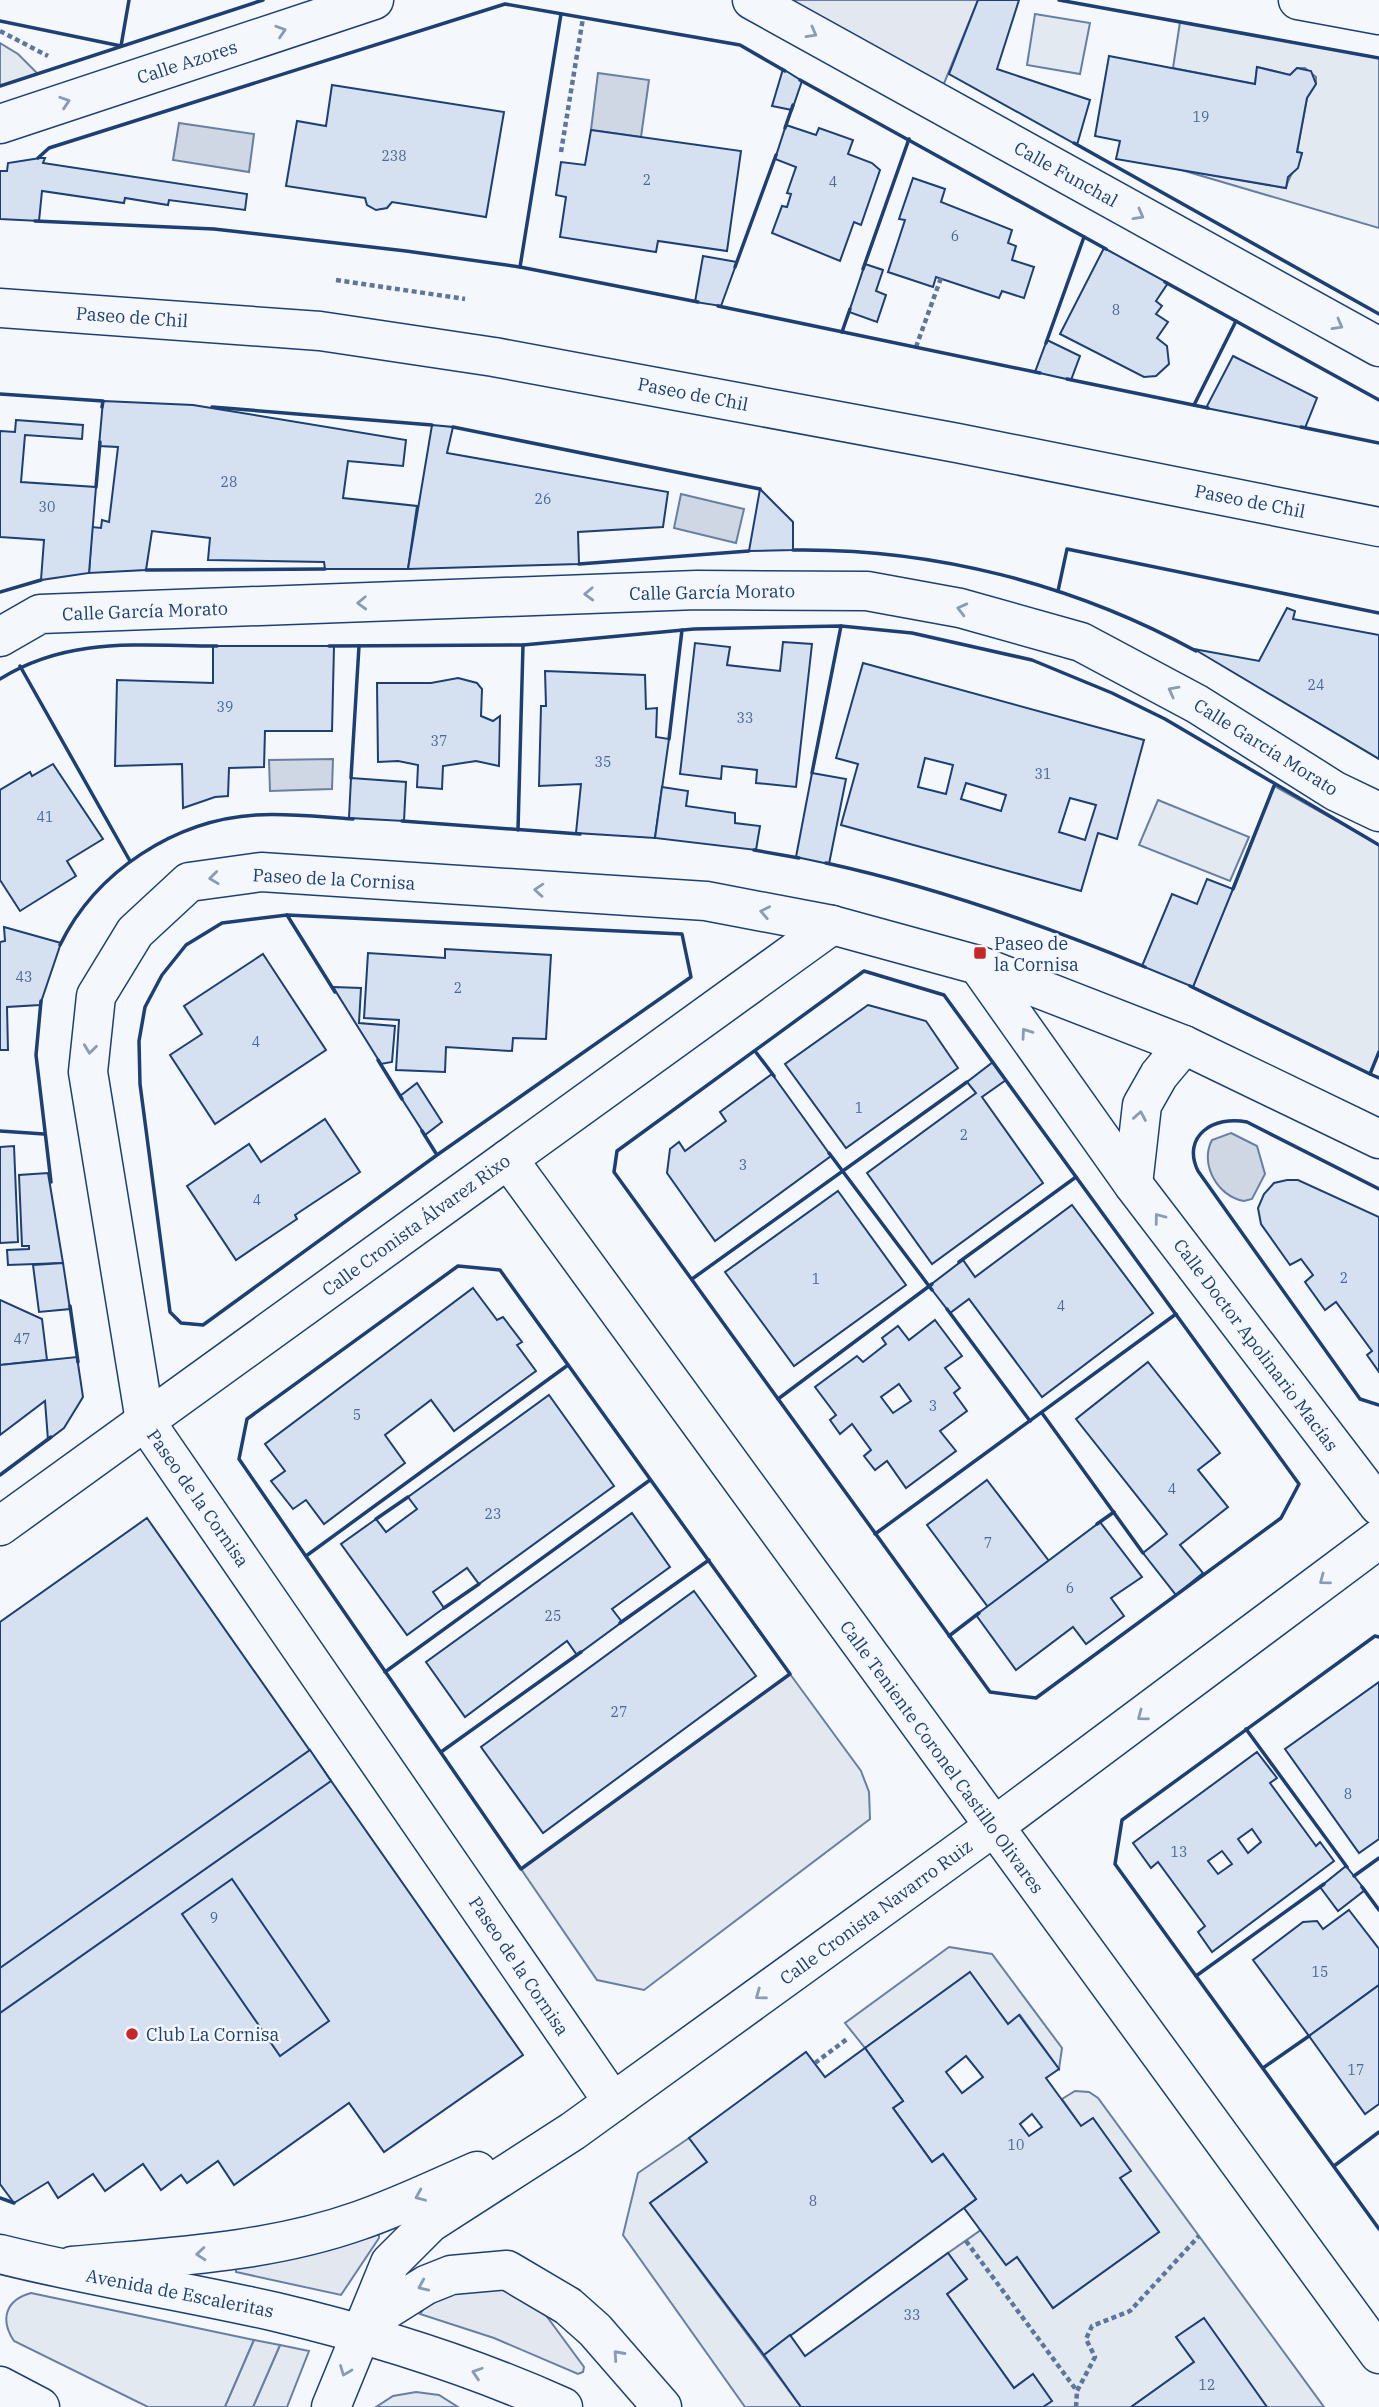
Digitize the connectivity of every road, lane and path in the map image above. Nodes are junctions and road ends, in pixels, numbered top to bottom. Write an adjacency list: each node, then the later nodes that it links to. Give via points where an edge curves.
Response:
1 (374, 0): 8 (street, Calle Azores, one-way to 1)
2 (752, 0): 13 (street, Calle Funchal, one-way to 13)
3 (1298, 0): 4 (street)
4 (1379, 15)
5 (583, 18): 9 (path)
6 (0, 31): 7 (path)
7 (55, 60)
8 (0, 124)
9 (561, 152)
10 (941, 278): 12 (path)
11 (0, 308): 14 (street, Paseo de Chil, via 320,331 494,357)
12 (916, 347)
13 (1379, 347)
14 (1379, 527)
15 (0, 637): 16 (street, Calle García Morato, one-way to 15, via 1335,791 1197,704 1081,642 960,608 867,591 697,590 40,614)
16 (1379, 812)
17 (832, 925): 18 (street, Paseo de la Cornisa); 21 (street, Calle Cronista Álvarez Rixo); 23 (street, Paseo de la Cornisa, one-way to 23, via 678,899 261,872 189,882 135,932 96,996 88,1072)
18 (978, 965): 19 (street, Paseo de la Cornisa); 22 (street, Calle Doctor Apolinario Macías, one-way to 18)
19 (1184, 1045): 20 (street, Paseo de la Cornisa); 22 (street, one-way to 19, via 1142,1105)
20 (1379, 1139)
21 (508, 1159): 23 (street, Calle Cronista Álvarez Rixo); 27 (street, Calle Teniente Coronel Castillo Olivares)
22 (1133, 1184): 24 (street, Calle Doctor Apolinario Macías, one-way to 22)
23 (145, 1421): 25 (street, Calle Cronista Álvarez Rixo); 30 (street, Paseo de la Cornisa)
24 (1379, 1506)
25 (0, 1526)
26 (1379, 1539): 27 (street, Calle Cronista Navarro Ruiz, one-way to 27)
27 (992, 1828): 30 (street, Calle Cronista Navarro Ruiz, one-way to 30); 37 (street, Calle Teniente Coronel Castillo Olivares)
28 (847, 2039): 29 (path)
29 (814, 2063)
30 (613, 2102): 31 (street, Calle Cronista Navarro Ruiz)
31 (573, 2131): 35 (street, Calle Cronista Navarro Ruiz, one-way to 35, via 359,2221 321,2232 216,2253); 36 (street, Calle Cronista Navarro Ruiz, via 430,2223 390,2263)
32 (1199, 2236): 39 (path, via 1130,2311 1092,2326 1086,2339 1095,2357)
33 (966, 2241): 39 (path)
34 (0, 2254): 35 (street, Avenida de Escaleritas)
35 (54, 2268): 36 (street, Avenida de Escaleritas, via 275,2312)
36 (360, 2334): 40 (street, Avenida de Escaleritas, one-way to 36); 42 (street, Calle Cronista Navarro Ruiz, one-way to 42); 44 (street, one-way to 36, via 568,2305 507,2270 451,2274 380,2314)
37 (1379, 2354)
38 (0, 2386): 41 (street)
39 (1077, 2391): 45 (path)
40 (519, 2397): 43 (street, Avenida de Escaleritas)
41 (40, 2407)
42 (331, 2407)
43 (564, 2407)
44 (662, 2407)
45 (1076, 2407)

